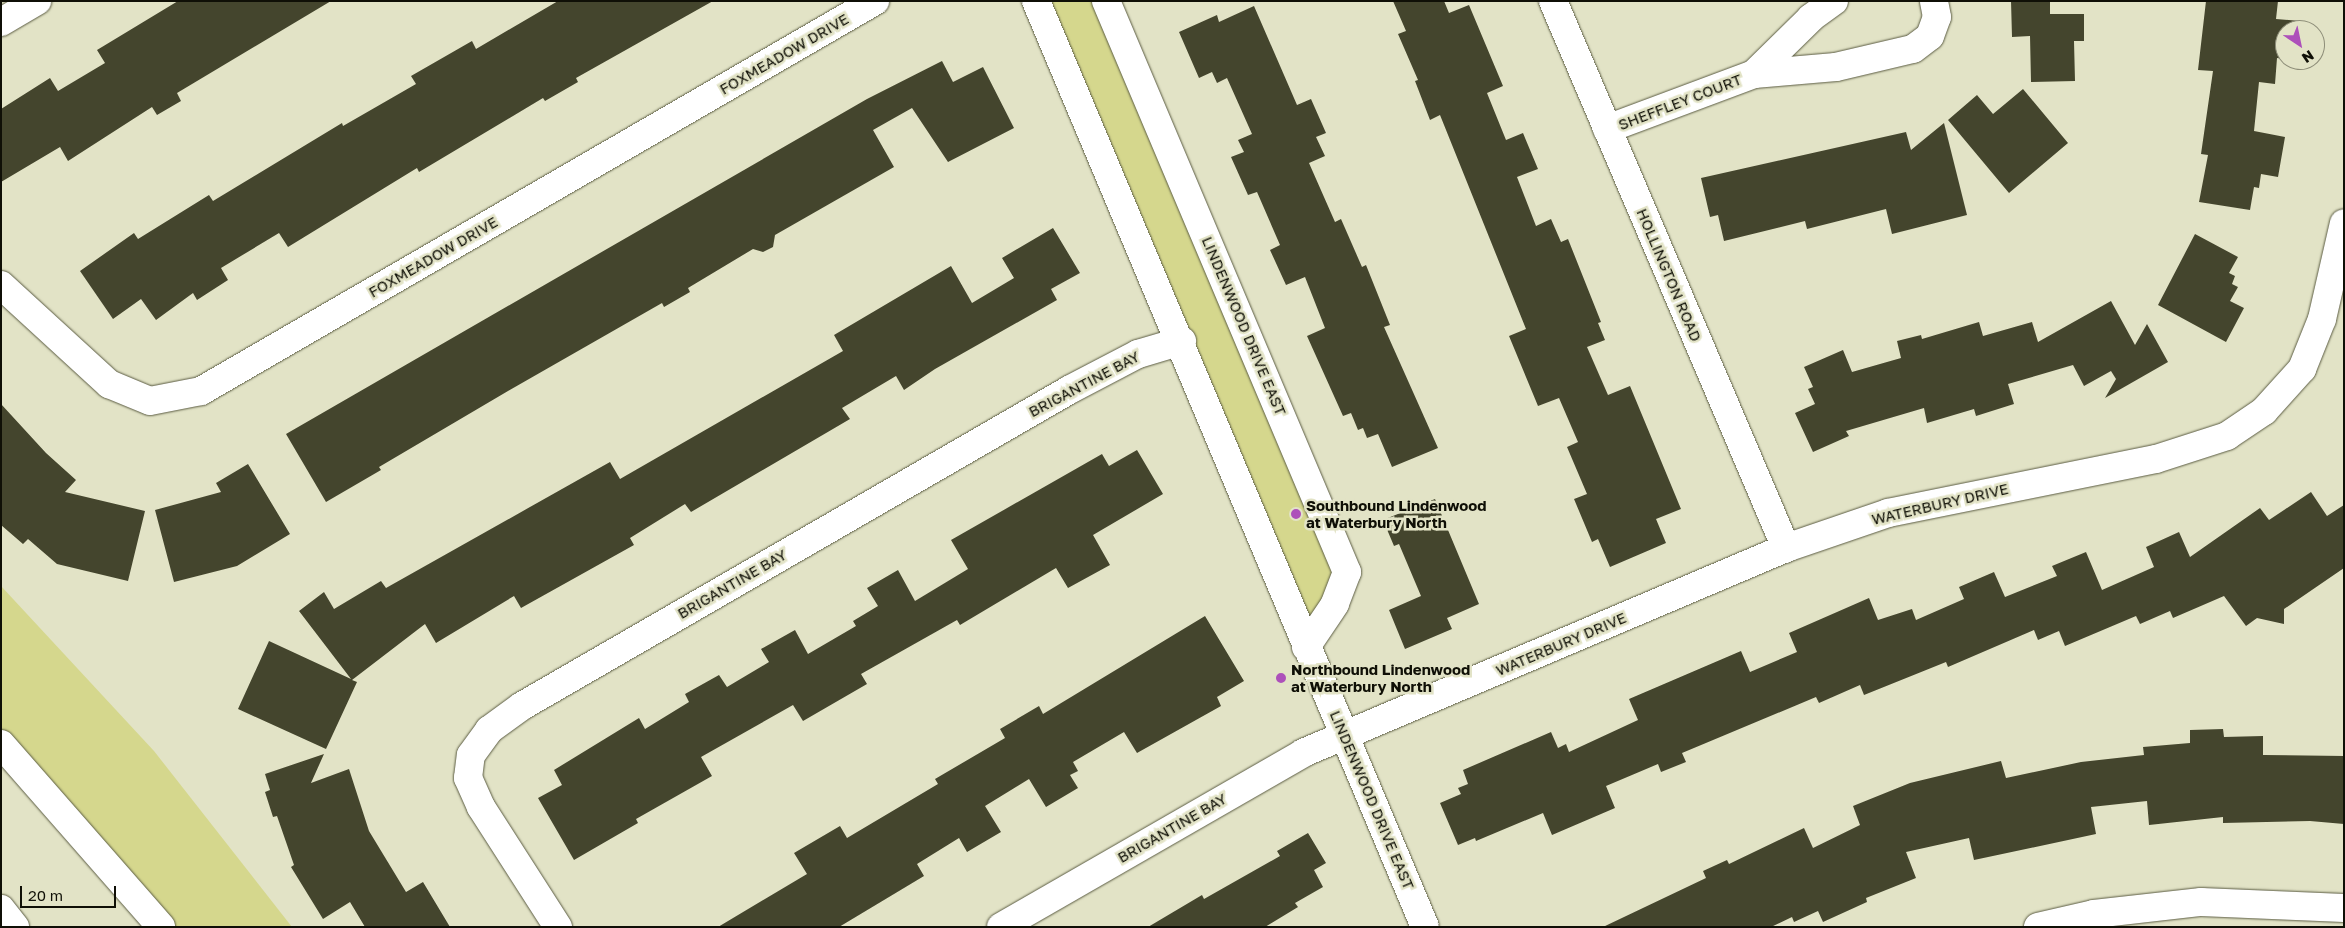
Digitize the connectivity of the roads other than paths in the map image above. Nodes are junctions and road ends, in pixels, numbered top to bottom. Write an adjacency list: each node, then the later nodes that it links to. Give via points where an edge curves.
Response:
1 (37, 1): 8 (street)
2 (875, 1): 12 (street, FOXMEADOW DRIVE, via 200,391 150,401 109,384)
3 (1036, 1): 13 (street, LINDENWOOD DRIVE EAST)
4 (1106, 1): 15 (street, LINDENWOOD DRIVE EAST, via 1347,572 1335,604)
5 (1553, 1): 10 (street, HOLLINGTON ROAD)
6 (1834, 1): 9 (street, via 1811,18)
7 (1934, 1): 9 (street, via 1937,17 1930,36 1913,49 1836,67)
8 (1, 22)
9 (1754, 74): 10 (street, SHEFFLEY COURT)
10 (1607, 129): 14 (street, HOLLINGTON ROAD)
11 (2344, 223): 14 (street, WATERBURY DRIVE, via 2322,319 2302,369 2264,412 2227,436 2156,459 1888,513)
12 (1, 285)
13 (1182, 341): 15 (street, LINDENWOOD DRIVE EAST); 22 (street, BRIGANTINE BAY, via 1138,354 1069,390 522,706 488,730 471,755 468,778 481,808)
14 (1786, 548): 16 (street, WATERBURY DRIVE)
15 (1306, 647): 16 (street, LINDENWOOD DRIVE EAST)
16 (1346, 735): 23 (street, BRIGANTINE BAY, via 1304,753); 24 (street, LINDENWOOD DRIVE EAST)
17 (1, 744): 21 (street)
18 (2344, 908): 25 (street, via 2201,902 2094,914)
19 (1, 910): 20 (street)
20 (15, 927)
21 (161, 927)
22 (558, 927)
23 (1001, 927)
24 (1425, 927)
25 (2038, 927)

